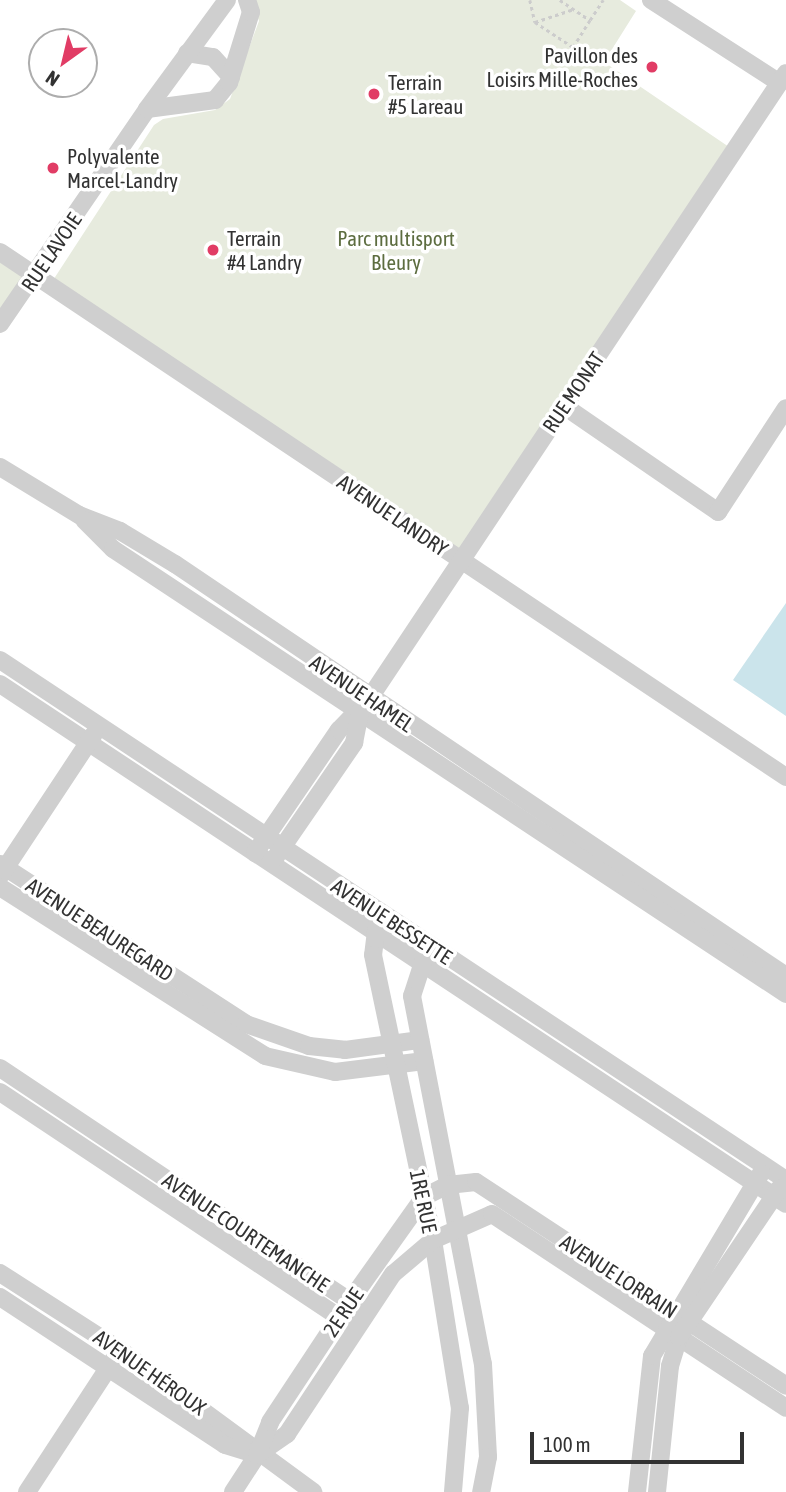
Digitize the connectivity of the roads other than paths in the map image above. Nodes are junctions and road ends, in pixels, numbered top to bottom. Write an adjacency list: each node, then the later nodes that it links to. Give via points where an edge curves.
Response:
1 (227, 0): 4 (street, RUE LAVOIE)
2 (247, 0): 5 (street, via 251,12)
3 (651, 0): 6 (street)
4 (187, 53): 5 (street, via 213,57); 7 (street, RUE LAVOIE)
5 (231, 77): 7 (street, via 215,100)
6 (783, 78): 11 (street, RUE MONAT)
7 (147, 109): 9 (street, RUE LAVOIE)
8 (0, 252): 9 (street, AVENUE LANDRY)
9 (36, 276): 10 (street, RUE LAVOIE); 14 (street, AVENUE LANDRY)
10 (0, 324)
11 (564, 406): 12 (street, via 718,512); 14 (street, RUE MONAT)
12 (786, 408)
13 (0, 467): 17 (street, AVENUE HAMEL, via 79,515 120,531 175,564)
14 (461, 561): 17 (street, RUE MONAT); 20 (street, AVENUE LANDRY)
15 (0, 660): 18 (street, AVENUE BESSETTE)
16 (0, 684): 19 (street, AVENUE BESSETTE)
17 (365, 705): 21 (street, RUE MONAT, via 339,730); 22 (street, RUE MONAT, via 354,743); 26 (street, AVENUE HAMEL)
18 (100, 725): 19 (street); 21 (street, AVENUE BESSETTE)
19 (88, 743): 23 (street, AVENUE BESSETTE); 25 (street)
20 (786, 777)
21 (266, 838): 22 (street, AVENUE BESSETTE); 23 (street, RUE MONAT)
22 (282, 849): 24 (street, RUE MONAT); 28 (street, AVENUE BESSETTE)
23 (255, 853): 24 (street, AVENUE BESSETTE)
24 (271, 864): 29 (street, AVENUE BESSETTE)
25 (2, 869): 34 (street, AVENUE BEAUREGARD)
26 (637, 886): 32 (street, AVENUE HAMEL); 33 (street, AVENUE HAMEL)
27 (0, 887): 34 (street, AVENUE BEAUREGARD)
28 (380, 913): 29 (street, 1RE RUE); 30 (street, AVENUE BESSETTE)
29 (374, 932): 31 (street, AVENUE BESSETTE); 36 (street, 1RE RUE, via 373,955)
30 (429, 946): 31 (street, 1RE RUE); 38 (street, AVENUE BESSETTE)
31 (422, 964): 35 (street, 1RE RUE, via 412,996); 41 (street, AVENUE BESSETTE)
32 (786, 976)
33 (786, 994)
34 (195, 1001): 36 (street, AVENUE BEAUREGARD, via 309,1046 345,1050); 39 (street, AVENUE BEAUREGARD, via 265,1056 335,1072)
35 (420, 1040): 36 (street, AVENUE BEAUREGARD); 37 (street, 1RE RUE)
36 (390, 1045): 39 (street, 1RE RUE)
37 (424, 1061): 39 (street, AVENUE BEAUREGARD); 48 (street, 1RE RUE)
38 (608, 1063): 41 (street); 45 (street, AVENUE BESSETTE)
39 (396, 1067): 49 (street, 1RE RUE)
40 (0, 1068): 43 (street, AVENUE COURTEMANCHE)
41 (598, 1080): 47 (street, AVENUE BESSETTE)
42 (0, 1092): 44 (street, AVENUE COURTEMANCHE)
43 (124, 1150): 44 (street); 56 (street, AVENUE COURTEMANCHE)
44 (113, 1167): 59 (street, AVENUE COURTEMANCHE)
45 (766, 1167): 46 (street, AVENUE BESSETTE); 47 (street)
46 (786, 1180): 50 (street)
47 (754, 1183): 50 (street, AVENUE BESSETTE); 60 (street)
48 (448, 1185): 49 (street, 2E RUE); 51 (street, 1RE RUE); 60 (street, AVENUE LORRAIN, via 476,1182)
49 (424, 1197): 52 (street, 1RE RUE); 56 (street, 2E RUE)
50 (780, 1200): 60 (street)
51 (457, 1228): 52 (street, 2E RUE); 60 (street, AVENUE LORRAIN, via 492,1214); 73 (street, 1RE RUE, via 483,1364 488,1457)
52 (433, 1240): 58 (street, 2E RUE, via 393,1274); 72 (street, 1RE RUE, via 460,1408)
53 (0, 1273): 55 (street, AVENUE HÉROUX)
54 (0, 1297): 57 (street, AVENUE HÉROUX)
55 (36, 1297): 57 (street); 62 (street, AVENUE HÉROUX)
56 (350, 1301): 58 (street, AVENUE COURTEMANCHE); 59 (street, 2E RUE)
57 (27, 1314): 63 (street, AVENUE HÉROUX)
58 (368, 1314): 61 (street, 2E RUE)
59 (339, 1317): 61 (street, AVENUE COURTEMANCHE); 66 (street, 2E RUE, via 270,1422)
60 (677, 1324): 64 (street, AVENUE LORRAIN); 65 (street, AVENUE LORRAIN); 67 (street, via 652,1356); 68 (street)
61 (356, 1329): 66 (street, 2E RUE, via 287,1434)
62 (120, 1350): 63 (street); 66 (street, AVENUE HÉROUX, via 237,1433)
63 (108, 1368): 66 (street, AVENUE HÉROUX, via 225,1445); 69 (street)
64 (786, 1386)
65 (786, 1408)
66 (257, 1455): 70 (street, 2E RUE); 71 (street, AVENUE HÉROUX)
67 (641, 1465): 68 (street); 74 (street)
68 (661, 1467): 75 (street)
69 (27, 1492)
70 (233, 1492)
71 (313, 1492)
72 (453, 1492)
73 (481, 1492)
74 (636, 1492)
75 (657, 1492)

